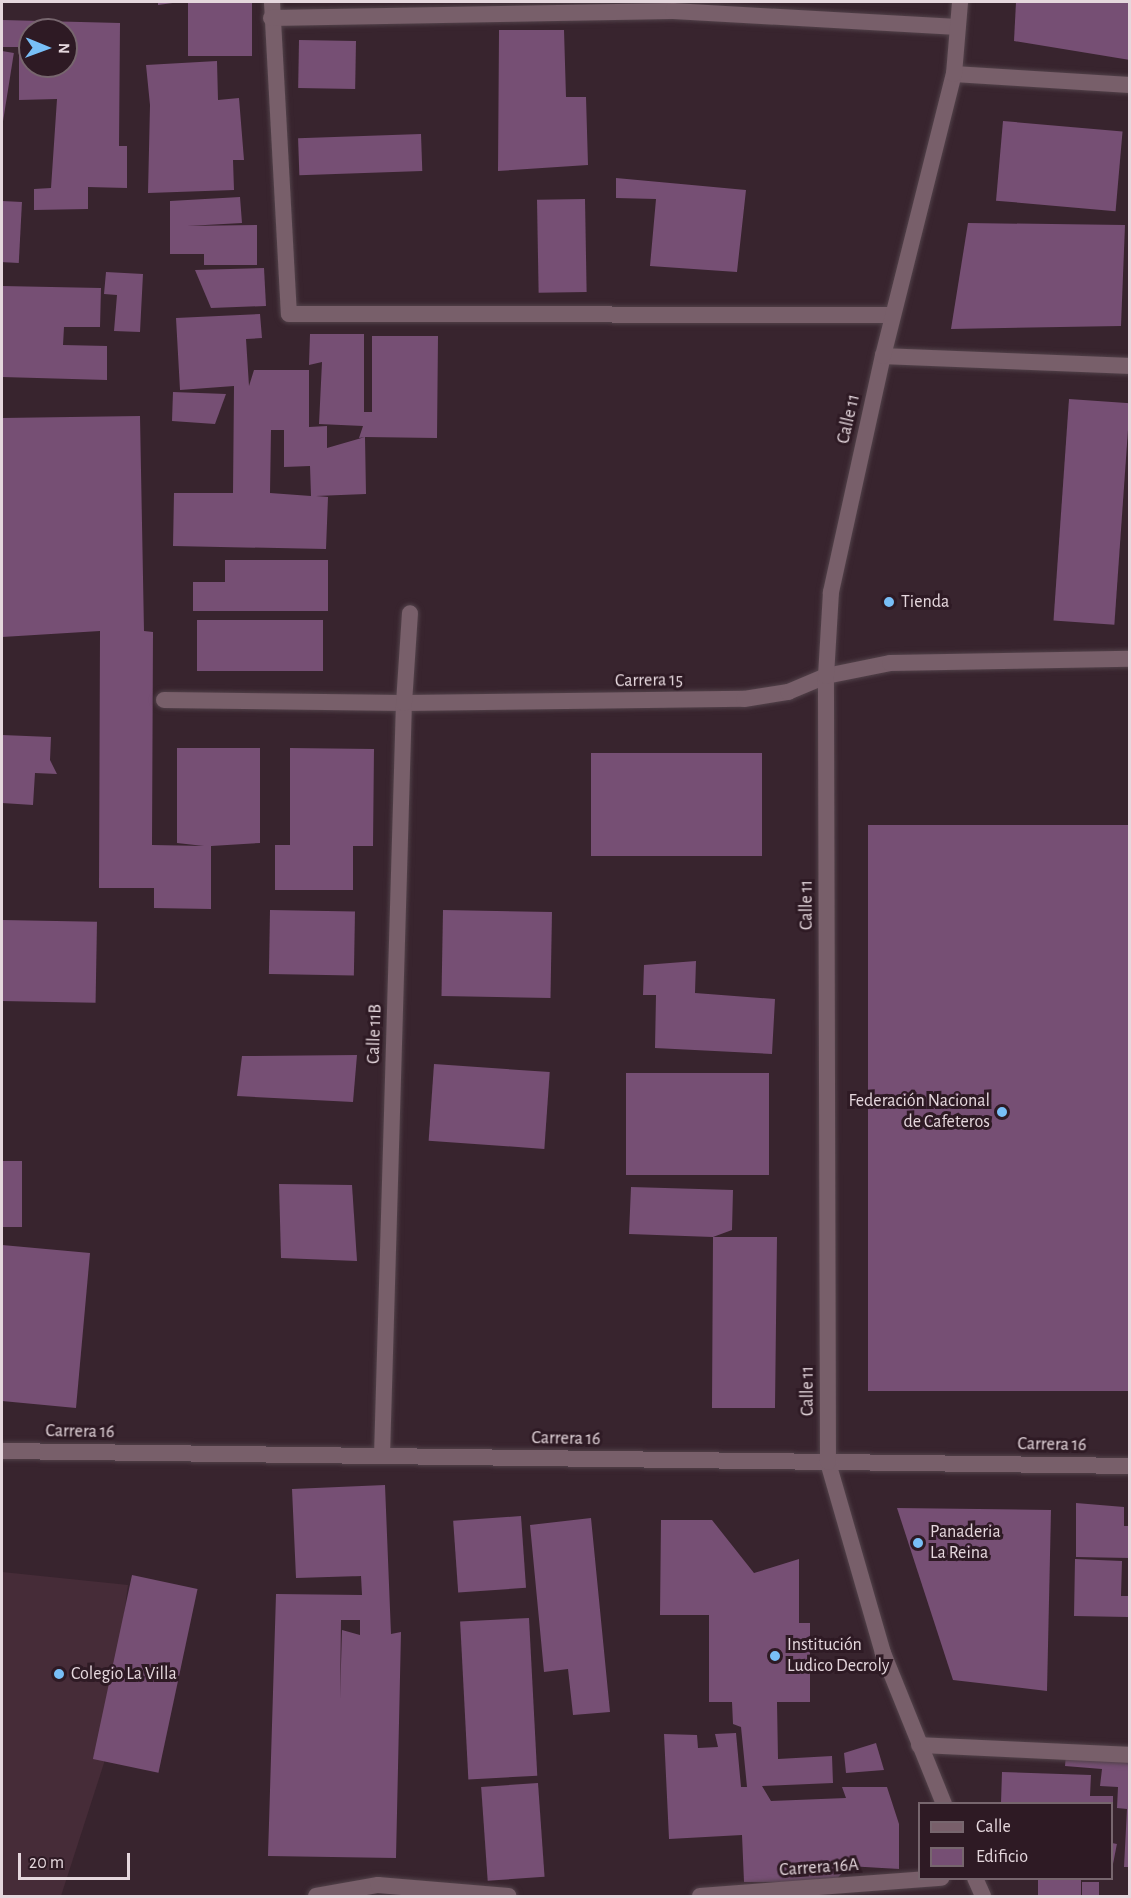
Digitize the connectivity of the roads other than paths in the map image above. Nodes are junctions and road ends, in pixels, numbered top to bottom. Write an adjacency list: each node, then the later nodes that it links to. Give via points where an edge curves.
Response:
1 (960, 2): 3 (street, Calle 11)
2 (271, 10): 3 (street, via 673,11); 6 (street, via 289,314)
3 (958, 27): 4 (street, Calle 11)
4 (954, 74): 5 (street); 6 (street, Calle 11)
5 (1130, 85)
6 (893, 315): 7 (street, Calle 11)
7 (883, 356): 8 (street); 11 (street, Calle 11, via 831,592)
8 (1130, 366)
9 (410, 613): 13 (street, Calle 11B)
10 (1130, 659): 11 (street, Carrera 15, via 890,663)
11 (826, 676): 13 (street, Carrera 15, via 788,692 744,699); 16 (street, Calle 11)
12 (164, 700): 13 (street, Carrera 15)
13 (404, 703): 15 (street, Calle 11B)
14 (2, 1450): 15 (street, Carrera 16)
15 (382, 1456): 16 (street, Carrera 16)
16 (828, 1462): 17 (street, Carrera 16); 18 (street, Calle 11, via 883,1653)
17 (1130, 1466)
18 (919, 1744): 19 (street); 20 (street, Calle 11)
19 (1130, 1755)
20 (944, 1802)
21 (918, 1880): 25 (street, Carrera 16A)
22 (976, 1880): 26 (street)
23 (316, 1896): 24 (street, via 378,1885)
24 (509, 1896)
25 (699, 1896)
26 (982, 1896)

